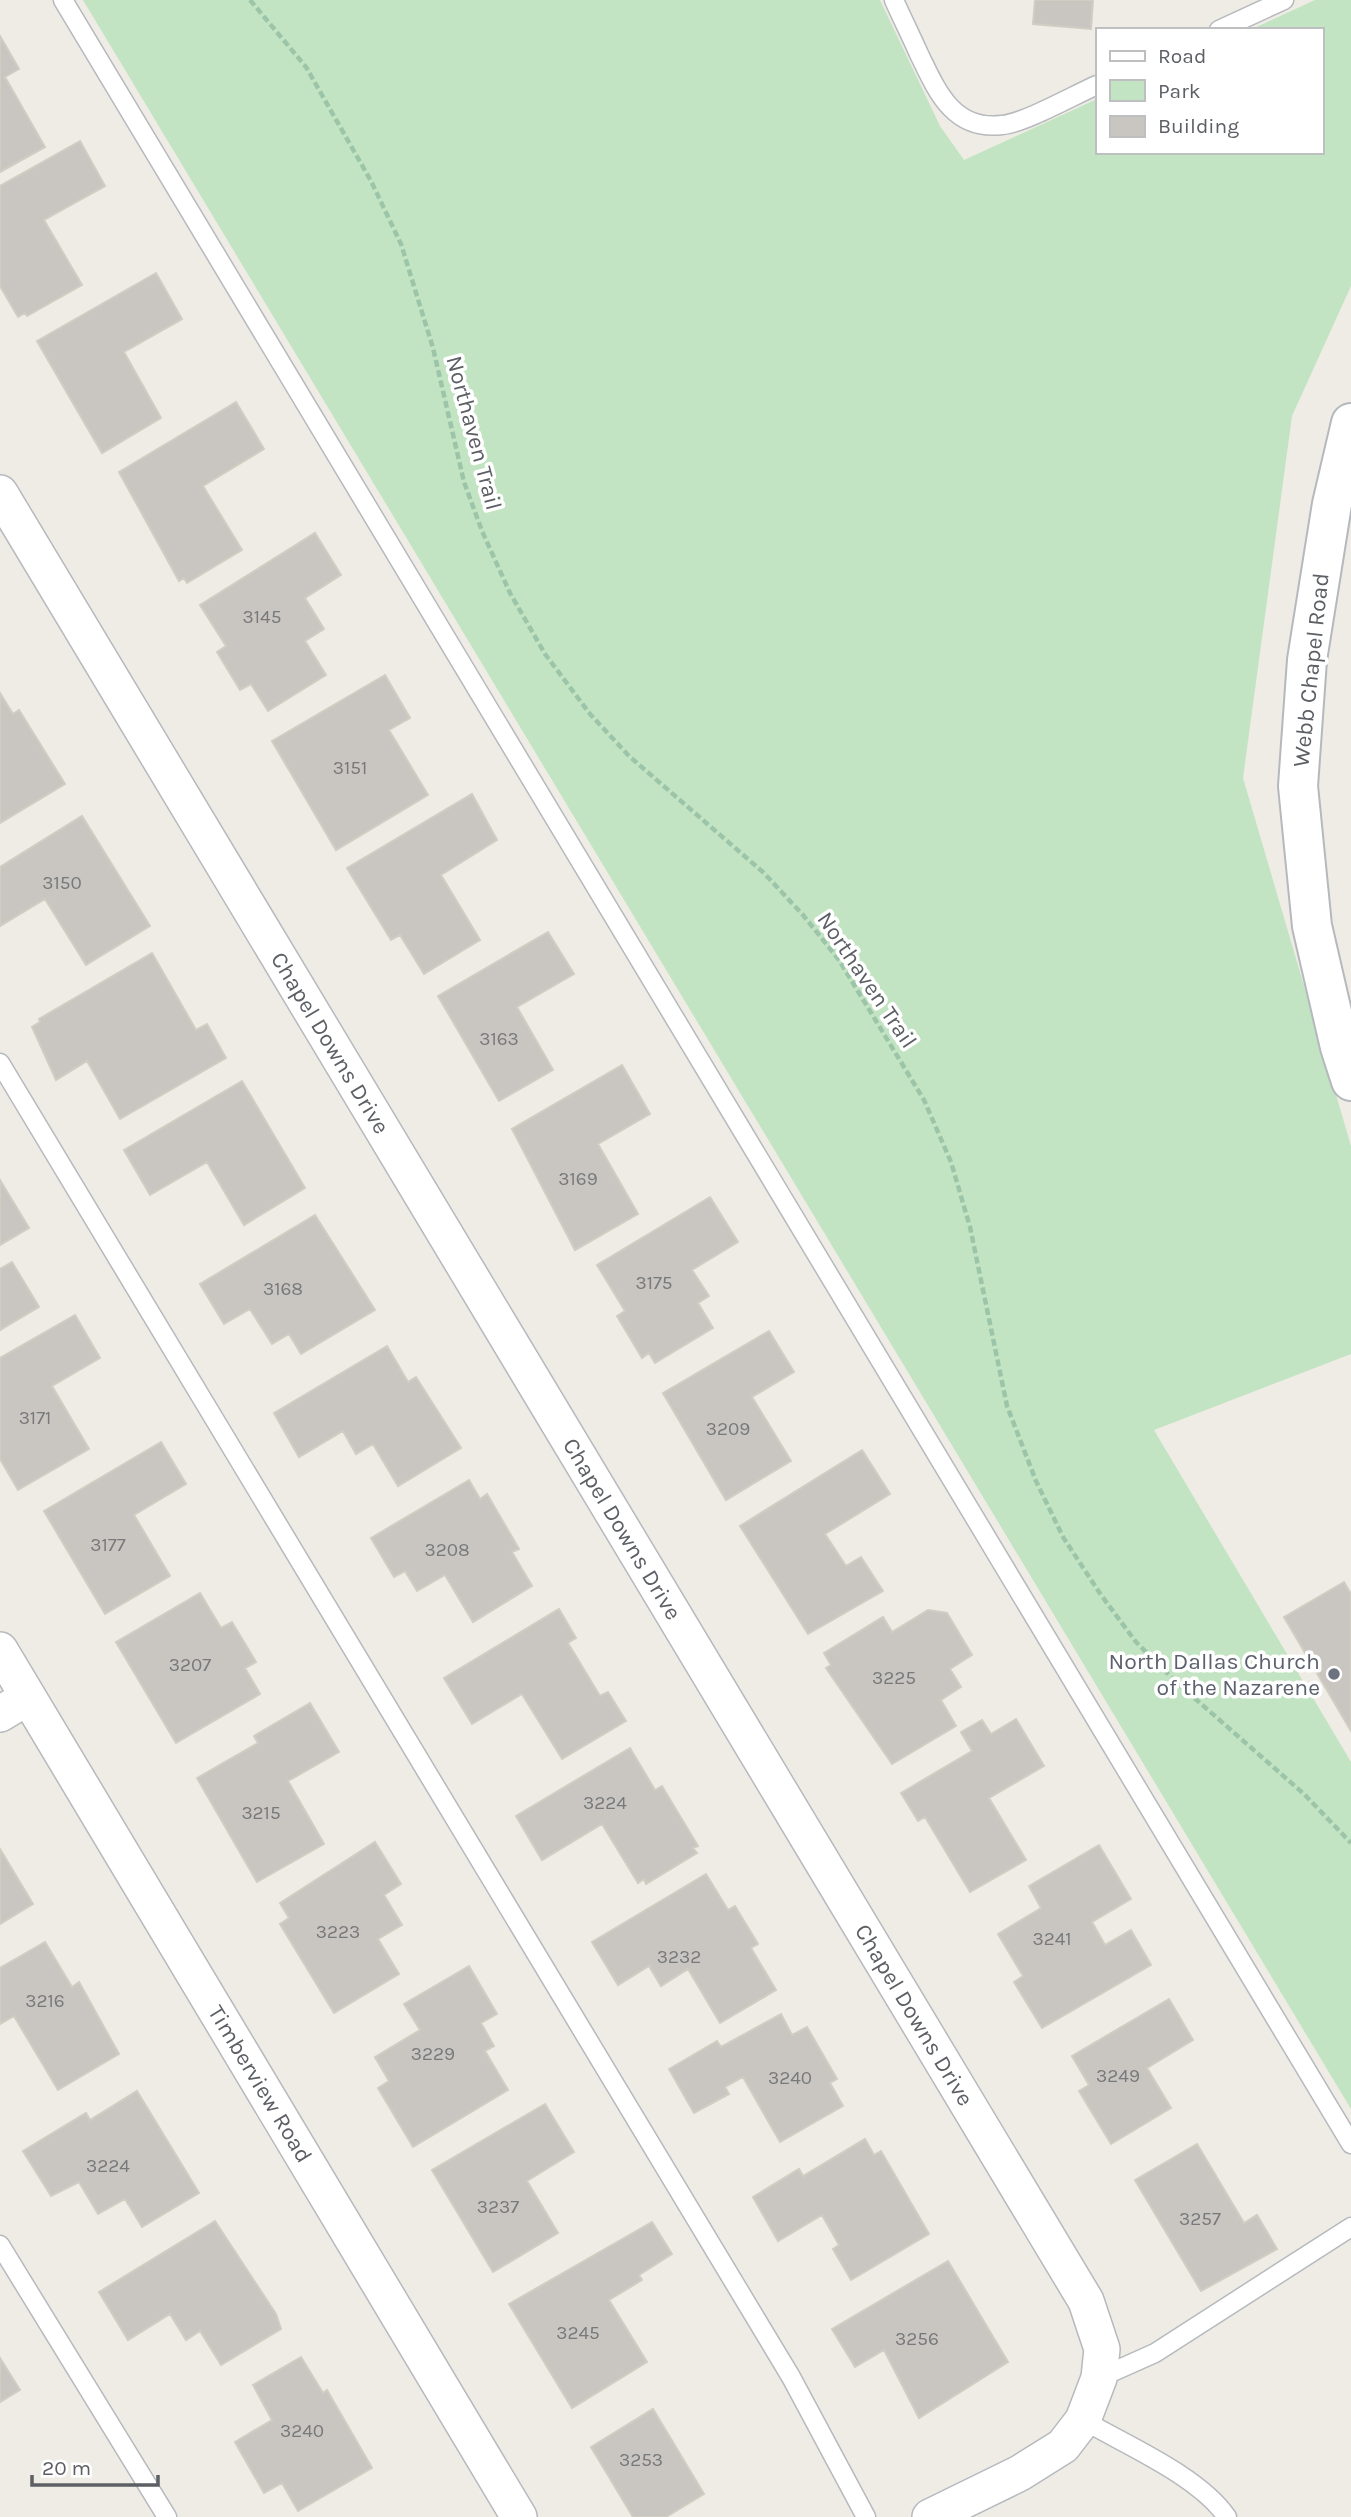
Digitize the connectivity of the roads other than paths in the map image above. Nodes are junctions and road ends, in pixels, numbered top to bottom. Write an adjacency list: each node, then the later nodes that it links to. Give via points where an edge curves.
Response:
1 (63, 0): 12 (lane)
2 (894, 0): 5 (lane, via 937,93 966,119 1005,125)
3 (1284, 0): 4 (lane)
4 (1223, 28)
5 (1096, 85)
6 (1351, 424): 9 (main road, Webb Chapel Road, via 1332,504 1307,660 1298,786 1312,926)
7 (0, 493): 15 (street, Chapel Downs Drive, via 1086,2301 1102,2349)
8 (0, 1063): 19 (lane, via 790,2377)
9 (1351, 1082)
10 (0, 1650): 11 (street, Timberview Road)
11 (14, 1705): 18 (street, Timberview Road)
12 (1351, 2144)
13 (1351, 2227): 15 (lane, via 1155,2353)
14 (0, 2245): 17 (lane)
15 (1099, 2378): 16 (street, Chapel Downs Drive)
16 (1083, 2420): 20 (street, Chapel Downs Drive, via 1063,2445 1020,2473); 21 (lane, via 1186,2479)
17 (167, 2517)
18 (519, 2517)
19 (866, 2517)
20 (930, 2517)
21 (1227, 2517)

